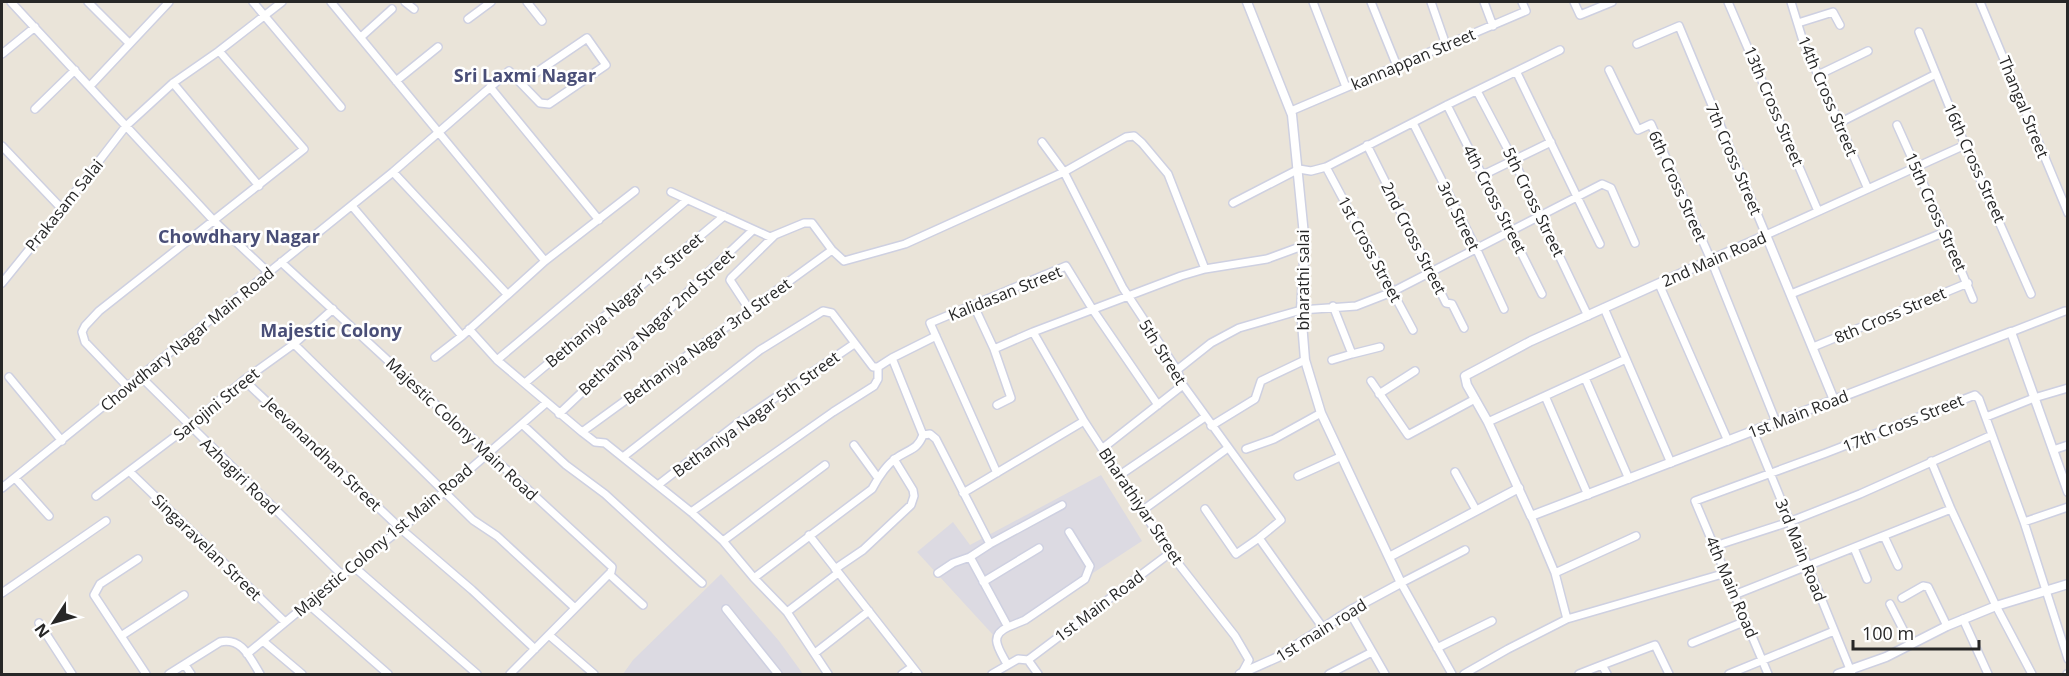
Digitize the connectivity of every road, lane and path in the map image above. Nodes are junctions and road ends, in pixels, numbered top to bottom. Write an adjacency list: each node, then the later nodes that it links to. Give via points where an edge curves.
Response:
1 (11, 2): 29 (street)
2 (88, 2): 32 (street)
3 (169, 2): 32 (street)
4 (253, 2): 23 (street)
5 (282, 2): 23 (street, Prakasam Salai)
6 (331, 2): 31 (street)
7 (405, 2): 22 (street)
8 (491, 2): 24 (street)
9 (527, 2): 25 (street)
10 (1247, 2): 56 (street, bharathi salai)
11 (1313, 2): 51 (street)
12 (1371, 2): 40 (street)
13 (1431, 2): 34 (street)
14 (1484, 2): 28 (street)
15 (1522, 2): 28 (street, kannappan Street, via 1526,11)
16 (1574, 2): 17 (street, via 1580,15)
17 (1612, 2)
18 (1728, 2): 83 (street, 13th Cross Street)
19 (1791, 2): 26 (street, 14th Cross Street)
20 (1980, 2): 84 (street, Thangal Street)
21 (392, 9): 31 (street)
22 (414, 9)
23 (264, 16): 36 (street, Prakasam Salai); 54 (street)
24 (468, 19)
25 (542, 21)
26 (1798, 23): 27 (street, via 1833,12); 45 (street, 14th Cross Street)
27 (1840, 25)
28 (1493, 26): 34 (street, kannappan Street)
29 (35, 27): 39 (street); 41 (street)
30 (1919, 32): 44 (street, 16th Cross Street)
31 (361, 37): 46 (street)
32 (129, 43): 49 (street)
33 (1637, 44): 93 (street, 7th Cross Street, via 1679,26)
34 (1446, 45): 40 (street, kannappan Street)
35 (438, 46): 46 (street)
36 (219, 51): 47 (street, Prakasam Salai); 74 (street, via 304,149)
37 (1560, 51): 43 (street)
38 (1868, 51): 45 (street)
39 (2, 54)
40 (1397, 66): 51 (street, kannappan Street)
41 (75, 70): 49 (street); 55 (street)
42 (1609, 70): 99 (street, 6th Cross Street, via 1638,130 1651,124)
43 (1516, 73): 52 (street); 63 (street)
44 (1936, 74): 58 (street); 65 (street, 16th Cross Street)
45 (1818, 75): 58 (street, 14th Cross Street)
46 (396, 81): 61 (street)
47 (173, 83): 60 (street, Prakasam Salai); 74 (street)
48 (521, 83): 48 (street, via 540,103 549,104 606,65 587,38); 50 (street, Chowdhary Nagar Main Road, via 509,71)
49 (90, 86): 60 (street)
50 (490, 87): 61 (street, Chowdhary Nagar Main Road); 88 (street)
51 (1346, 87): 56 (street, kannappan Street)
52 (1477, 91): 53 (street); 67 (street, 5th Cross Street)
53 (1447, 105): 57 (street); 73 (street, 4th Cross Street)
54 (341, 106)
55 (35, 109)
56 (1290, 111): 70 (street, bharathi salai)
57 (1413, 123): 64 (street); 97 (street, 3rd Street)
58 (1839, 123): 75 (street, 14th Cross Street)
59 (1897, 125): 69 (street, 15th Cross Street)
60 (126, 126): 82 (street, Prakasam Salai); 87 (street)
61 (438, 133): 71 (street, Chowdhary Nagar Main Road); 100 (street)
62 (1042, 142): 72 (street, 5th Street)
63 (1551, 142): 67 (street); 78 (street)
64 (1367, 145): 68 (street); 103 (street, 2nd Cross Street)
65 (1965, 145): 69 (street, 2nd Main Road); 112 (street, 16th Cross Street)
66 (2, 146): 82 (street)
67 (1514, 161): 73 (street); 85 (street, 5th Cross Street)
68 (1326, 167): 70 (street); 108 (street, 1st Cross Street)
69 (1916, 168): 75 (street, 2nd Main Road); 91 (street, 15th Cross Street)
70 (1299, 169): 80 (street); 96 (street, bharathi salai)
71 (393, 172): 81 (street, Chowdhary Nagar Main Road); 109 (street)
72 (1064, 172): 98 (street, via 905,244 844,261); 102 (street, via 1134,136 1168,174); 113 (street, 5th Street)
73 (1483, 175): 90 (street, 4th Cross Street)
74 (259, 186): 87 (street)
75 (1868, 189): 83 (street, 2nd Main Road)
76 (635, 191): 88 (street)
77 (671, 192): 79 (street)
78 (1577, 196): 85 (street); 94 (street, via 1602,184 1608,186); 95 (street)
79 (687, 200): 86 (street); 141 (street)
80 (1233, 203)
81 (352, 206): 101 (street, Chowdhary Nagar Main Road); 130 (street)
82 (62, 209): 105 (street, Prakasam Salai)
83 (1818, 211): 93 (street, 2nd Main Road)
84 (2067, 213)
85 (1541, 215): 90 (street); 124 (street, 5th Cross Street)
86 (724, 216): 89 (street); 152 (street, Bethaniya Nagar 1st Street)
87 (214, 220): 104 (street); 154 (street, via 85,326 85,342)
88 (599, 220): 100 (street)
89 (753, 230): 92 (street, via 770,237); 165 (street, Bethaniya Nagar 2nd Street)
90 (1510, 230): 97 (street); 110 (street, 4th Cross Street)
91 (1946, 232): 106 (street, 15th Cross Street); 111 (street)
92 (776, 235): 98 (street, via 808,222); 119 (street, via 730,278)
93 (1766, 235): 99 (street, 2nd Main Road); 111 (street, 7th Cross Street)
94 (1635, 243)
95 (1600, 244)
96 (1305, 245): 102 (street, via 1267,259); 122 (street, bharathi salai)
97 (1476, 248): 103 (street); 121 (street, 3rd Street)
98 (832, 250): 119 (street, Bethaniya Nagar 3rd Street)
99 (1710, 260): 107 (street, 2nd Main Road); 170 (street, 6th Cross Street)
100 (546, 261): 109 (street)
101 (281, 262): 104 (street, Chowdhary Nagar Main Road); 118 (street, Majestic Colony Main Road)
102 (1205, 269): 113 (street)
103 (1431, 272): 108 (street); 125 (street, 2nd Cross Street)
104 (269, 273): 147 (street, Chowdhary Nagar Main Road)
105 (3, 277)
106 (1968, 283): 114 (street, 15th Cross Street); 135 (street, 8th Cross Street)
107 (1659, 284): 117 (street, 2nd Main Road); 179 (street)
108 (1392, 292): 116 (street, via 1356,306); 127 (street, 1st Cross Street)
109 (507, 294): 126 (street)
110 (1542, 294)
111 (1791, 294): 135 (street, 7th Cross Street)
112 (2031, 294)
113 (1128, 297): 120 (street); 145 (street, 5th Street)
114 (1973, 299)
115 (974, 306): 120 (street, Kalidasan Street, via 1066,266); 131 (street, Kalidasan Street, via 930,323); 136 (street)
116 (1333, 306): 122 (street); 137 (street)
117 (1604, 308): 124 (street, 2nd Main Road); 140 (street)
118 (333, 309): 132 (street, Sarojini Street); 186 (street, Majestic Colony Main Road)
119 (749, 309): 175 (street, Bethaniya Nagar 3rd Street)
120 (1093, 309): 128 (street); 163 (street)
121 (1504, 309)
122 (1301, 310): 142 (street, bharathi salai); 145 (street, via 1239,328 1211,343)
123 (2065, 311): 129 (street, 1st Main Road)
124 (1588, 316): 159 (street, 2nd Main Road, via 1465,376)
125 (1464, 328)
126 (469, 329): 130 (street); 141 (street)
127 (1413, 330)
128 (1032, 332): 136 (street); 168 (street, Bharathiyar Street)
129 (2011, 332): 158 (street); 160 (street, 1st Main Road)
130 (462, 336): 138 (street)
131 (936, 336): 139 (street); 195 (street)
132 (294, 344): 150 (street, Sarojini Street); 205 (street)
133 (854, 345): 144 (street); 187 (street, via 832,313 820,312 751,356); 202 (street, Bethaniya Nagar 5th Street, via 738,423)
134 (1380, 347): 137 (street)
135 (1813, 347): 160 (street, 7th Cross Street)
136 (994, 349): 162 (street, via 1011,399)
137 (1352, 354): 143 (street)
138 (435, 357)
139 (892, 358): 144 (street); 176 (street)
140 (1626, 359): 149 (street); 191 (street)
141 (497, 360): 152 (street)
142 (1305, 360): 164 (street, bharathi salai); 173 (street, via 1261,381 1255,399)
143 (1332, 360)
144 (878, 368): 216 (street, via 874,386)
145 (1177, 370): 153 (street, 5th Street)
146 (1415, 371): 156 (street)
147 (140, 376): 154 (street, Chowdhary Nagar Main Road); 172 (street, Azhagiri Road)
148 (9, 378): 178 (street)
149 (1585, 378): 157 (street); 201 (street)
150 (244, 380): 172 (street, Sarojini Street); 222 (street, Jeevanandhan Street)
151 (1371, 381): 156 (street)
152 (525, 383): 161 (street)
153 (1183, 385): 163 (street); 166 (street, 5th Street)
154 (127, 386): 178 (street, Chowdhary Nagar Main Road)
155 (2067, 388): 158 (street)
156 (1379, 394): 159 (street, via 1408,435)
157 (1545, 396): 169 (street); 208 (street)
158 (2034, 398): 167 (street); 185 (street)
159 (1474, 399): 169 (street)
160 (1834, 400): 170 (street, 1st Main Road)
161 (546, 403): 165 (street); 171 (street, Majestic Colony 1st Main Road)
162 (997, 405)
163 (1158, 405): 182 (street)
164 (1321, 413): 184 (street, via 1274,439); 188 (street, bharathi salai)
165 (559, 414): 175 (street)
166 (1205, 417): 173 (street, 5th Street); 197 (street)
167 (1986, 417): 177 (street, 17th Cross Street); 196 (street, 17th Cross Street, via 1977,396 1971,396)
168 (1084, 420): 182 (street, Bharathiyar Street); 195 (street)
169 (1488, 422): 204 (street)
170 (1776, 422): 174 (street, 1st Main Road)
171 (523, 425): 186 (street, Majestic Colony 1st Main Road); 250 (street)
172 (189, 426): 193 (street, Sarojini Street); 246 (street, Azhagiri Road)
173 (1211, 426): 183 (street, 5th Street)
174 (1753, 431): 179 (street, 1st Main Road); 196 (street, 3rd Main Road)
175 (582, 432): 187 (street)
176 (923, 435): 189 (street, via 919,445); 207 (street, via 936,439)
177 (1992, 435): 190 (street); 221 (street, 17th Cross Street)
178 (62, 441): 199 (street, Chowdhary Nagar Main Road)
179 (1728, 441): 191 (street, 1st Main Road)
180 (2067, 445): 185 (street)
181 (854, 446): 200 (street)
182 (1103, 448): 197 (street, Bharathiyar Street)
183 (1228, 448): 213 (street); 227 (street, 5th Street, via 1281,520)
184 (1246, 449)
185 (2053, 450): 206 (street)
186 (487, 453): 205 (street, Majestic Colony 1st Main Road); 242 (street, Majestic Colony Main Road, via 610,564)
187 (623, 457): 202 (street)
188 (1340, 457): 198 (street); 236 (street, bharathi salai)
189 (894, 459): 200 (street); 241 (street, via 913,490 911,505)
190 (1932, 461): 215 (street); 220 (street)
191 (1671, 463): 201 (street, 1st Main Road)
192 (825, 465): 228 (street)
193 (130, 472): 209 (street, Sarojini Street); 271 (street, Singaravelan Street)
194 (1455, 472): 214 (street)
195 (997, 473): 207 (street)
196 (1770, 474): 220 (street, 3rd Main Road); 230 (street, 4th Main Road, via 1695,501)
197 (1120, 475): 213 (street, Bharathiyar Street)
198 (1298, 476)
199 (15, 478): 203 (street, Chowdhary Nagar Main Road); 217 (street)
200 (878, 478): 224 (street, via 872,489)
201 (1629, 478): 208 (street, 1st Main Road)
202 (658, 485): 216 (street)
203 (2, 488)
204 (1518, 488): 214 (street); 218 (street)
205 (443, 492): 222 (street, Majestic Colony 1st Main Road); 262 (street)
206 (2067, 492)
207 (963, 493): 229 (street)
208 (1588, 495): 218 (street, 1st Main Road)
209 (96, 496)
210 (1062, 506): 229 (street)
211 (2067, 507): 221 (street)
212 (1205, 508): 227 (street, via 1236,554)
213 (1143, 510): 234 (street, Bharathiyar Street)
214 (1476, 510): 236 (street)
215 (1951, 510): 226 (street); 261 (street)
216 (692, 512): 228 (street)
217 (49, 516)
218 (1531, 516): 244 (street)
219 (106, 521): 254 (street)
220 (1789, 522): 230 (street); 239 (street, 3rd Main Road)
221 (2024, 522): 253 (street, 17th Cross Street)
222 (401, 529): 238 (street, Majestic Colony 1st Main Road); 283 (street, Jeevanandhan Street)
223 (1069, 532): 274 (street, via 1090,566 1085,579 1025,620)
224 (808, 535): 241 (street); 247 (street)
225 (1636, 536): 244 (street)
226 (1884, 536): 231 (street); 240 (street)
227 (1259, 538): 275 (street)
228 (723, 542): 247 (street)
229 (990, 544): 235 (street)
230 (1715, 546): 245 (street, 4th Main Road)
231 (1854, 548): 239 (street); 248 (street)
232 (1039, 549): 249 (street)
233 (1465, 550): 251 (street)
234 (1170, 553): 288 (street, 1st Main Road); 295 (street, Bharathiyar Street, via 1235,636 1249,660)
235 (970, 557): 243 (street); 249 (street)
236 (1389, 557): 251 (street, bharathi salai)
237 (138, 559): 278 (street, via 100,584 94,595)
238 (353, 566): 246 (street, Majestic Colony 1st Main Road); 303 (street)
239 (1807, 566): 256 (street); 276 (street, 3rd Main Road)
240 (1898, 566)
241 (837, 571): 265 (street); 266 (street)
242 (610, 573): 260 (street, Majestic Colony Main Road); 262 (street)
243 (938, 573)
244 (1555, 573): 268 (street)
245 (1726, 573): 256 (street, 4th Main Road); 268 (street)
246 (342, 575): 258 (street, Majestic Colony 1st Main Road)
247 (754, 578): 266 (street)
248 (1866, 579)
249 (983, 582): 274 (street)
250 (702, 583)
251 (1401, 583): 264 (street, 1st main road); 282 (street)
252 (2067, 584): 253 (street)
253 (2045, 591): 261 (street); 287 (street, 17th Cross Street)
254 (2, 593)
255 (184, 595): 278 (street)
256 (1734, 595): 270 (street, 4th Main Road)
257 (1902, 598): 273 (street, via 1928,587)
258 (307, 603): 271 (street, Majestic Colony 1st Main Road); 302 (street)
259 (1890, 604): 281 (street)
260 (643, 605)
261 (1996, 606): 267 (street); 323 (street)
262 (575, 608): 277 (street)
263 (726, 609): 306 (street)
264 (1349, 610): 275 (street, 1st main road); 284 (street)
265 (869, 611): 285 (street); 293 (street)
266 (787, 612): 285 (street)
267 (1963, 619): 273 (street); 322 (street)
268 (1568, 620): 315 (street)
269 (1492, 621): 282 (street)
270 (1746, 621): 280 (street); 289 (street, 4th Main Road)
271 (285, 622): 279 (street, Majestic Colony 1st Main Road)
272 (39, 623): 296 (street)
273 (1947, 626): 281 (street)
274 (1008, 627): 290 (street, via 1000,631 996,644)
275 (1323, 628): 295 (street, 1st main road, via 1278,657)
276 (1834, 631): 289 (street); 294 (street, 3rd Main Road)
277 (549, 634): 283 (street); 305 (street)
278 (121, 636): 297 (street)
279 (263, 641): 286 (street, Majestic Colony 1st Main Road); 301 (street)
280 (1692, 643)
281 (1911, 645): 294 (street)
282 (1437, 648): 314 (street)
283 (535, 649): 304 (street)
284 (1372, 652): 312 (street); 313 (street)
285 (815, 653): 307 (street)
286 (247, 654): 291 (street, via 229,640); 300 (street)
287 (2067, 659)
288 (1028, 660): 290 (street); 311 (street)
289 (1762, 661): 319 (street); 320 (street, 4th Main Road)
290 (1007, 664): 310 (street)
291 (185, 665): 298 (street); 299 (street)
292 (1602, 665): 316 (street); 317 (street); 318 (street, via 1655,645)
293 (912, 667): 308 (street); 309 (street)
294 (1851, 672): 321 (street)
295 (1241, 674)
296 (72, 675)
297 (146, 675)
298 (169, 675)
299 (191, 675)
300 (260, 675)
301 (302, 675)
302 (388, 675)
303 (477, 675)
304 (510, 675)
305 (594, 675)
306 (778, 675)
307 (828, 675)
308 (902, 675)
309 (918, 675)
310 (992, 675)
311 (1038, 675)
312 (1329, 675)
313 (1384, 675)
314 (1452, 675)
315 (1464, 675)
316 (1579, 675)
317 (1607, 675)
318 (1669, 675)
319 (1729, 675)
320 (1768, 675)
321 (1838, 675)
322 (1989, 675)
323 (2032, 675)

